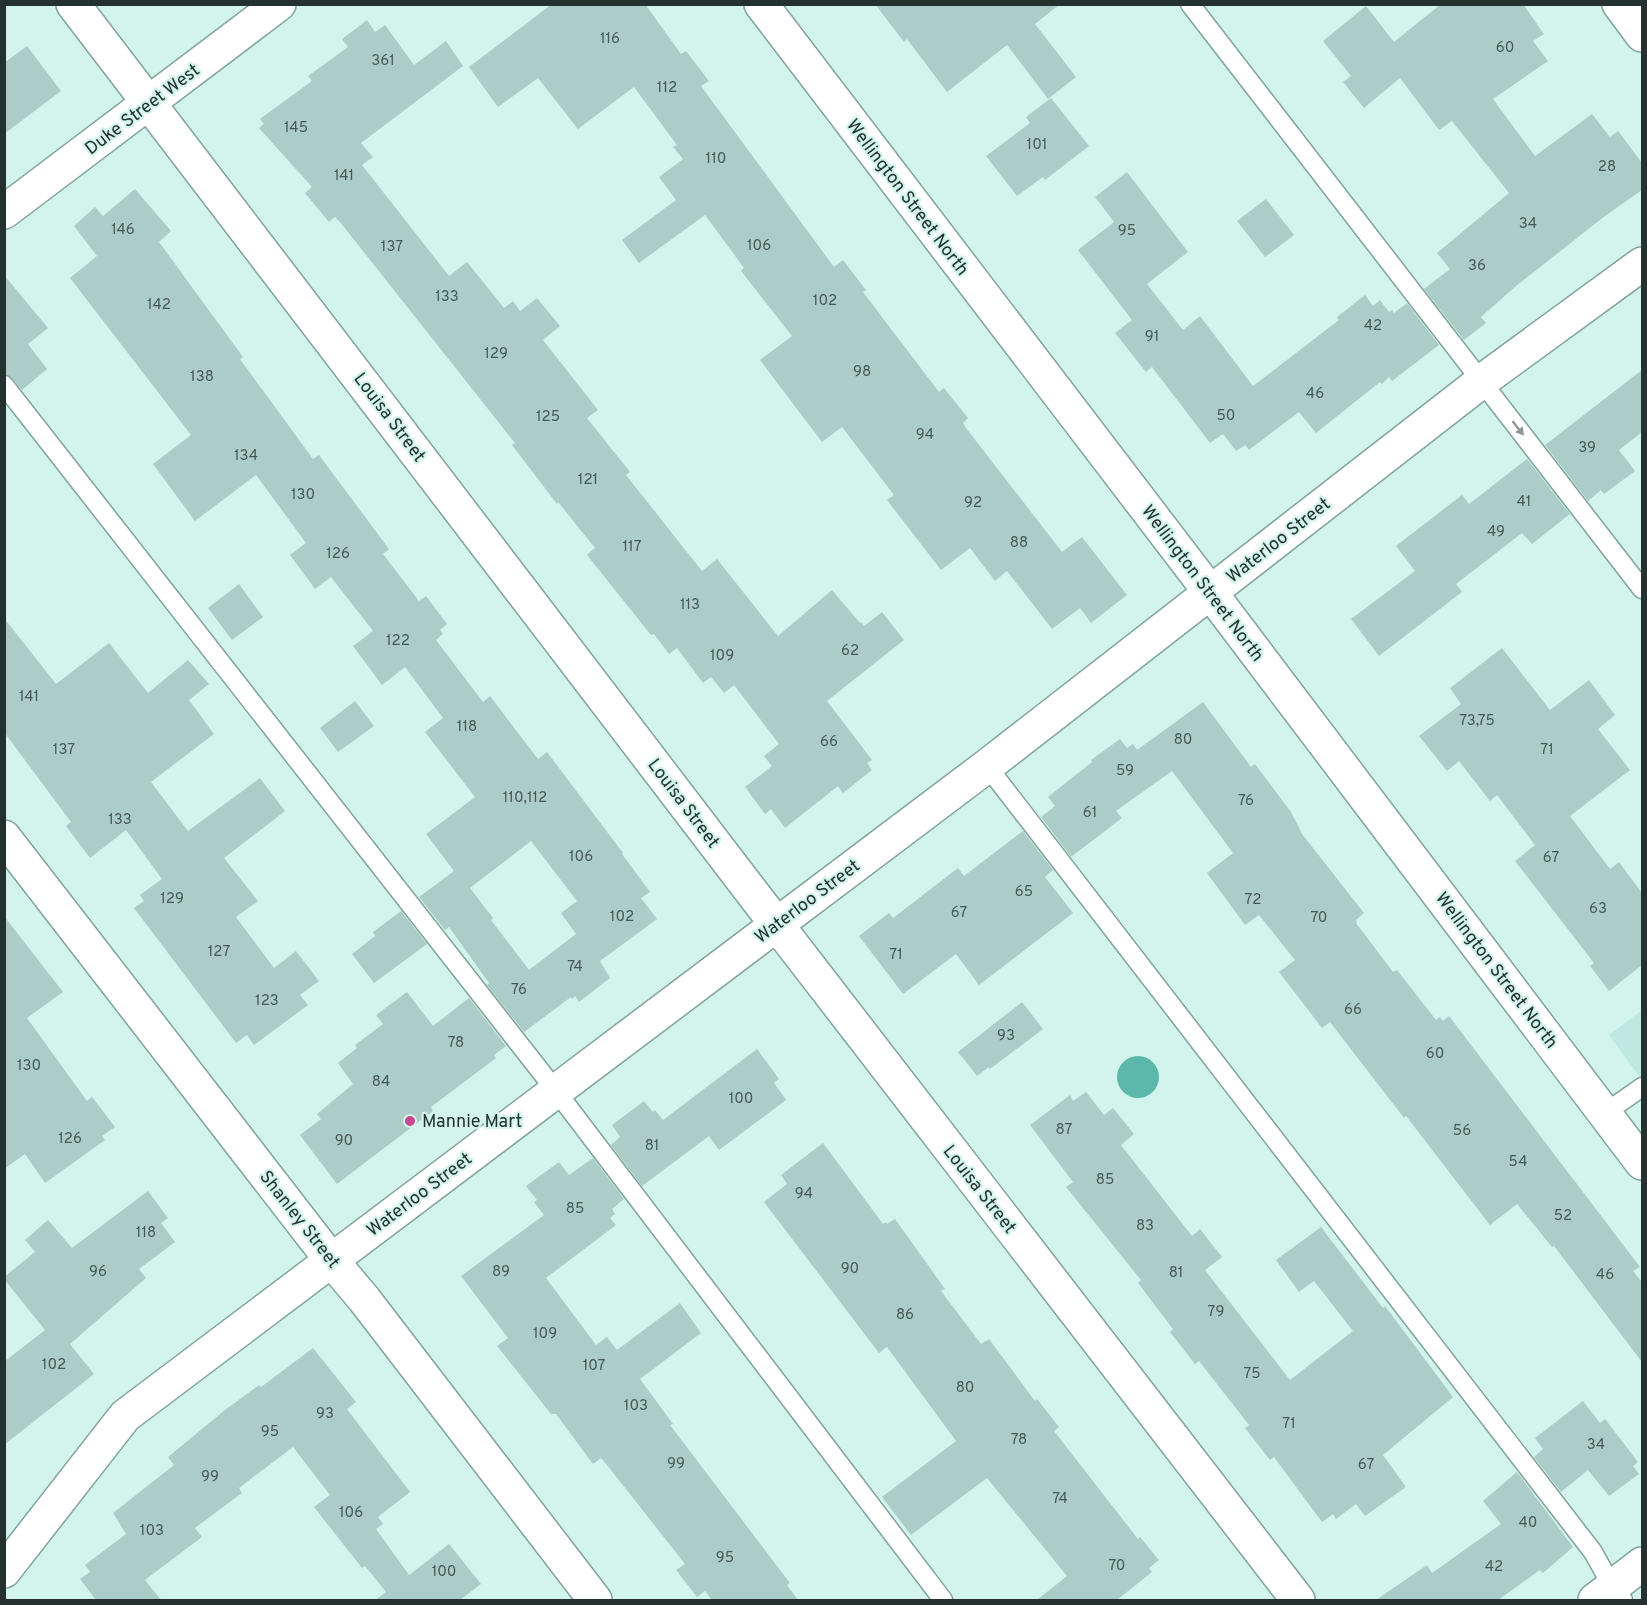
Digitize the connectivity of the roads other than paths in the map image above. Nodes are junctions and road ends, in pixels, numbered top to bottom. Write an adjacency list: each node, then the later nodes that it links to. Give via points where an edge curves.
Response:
1 (73, 4): 7 (street, Louisa Street)
2 (279, 4): 7 (street, Duke Street West)
3 (761, 4): 13 (street, Wellington Street North)
4 (1190, 4): 10 (lane)
5 (1619, 4): 6 (street)
6 (1642, 35)
7 (150, 103): 8 (street, Duke Street West); 16 (street, Louisa Street)
8 (4, 212)
9 (1642, 264): 10 (street, Waterloo Street)
10 (1482, 381): 12 (lane, one-way to 12); 13 (street, Waterloo Street)
11 (4, 385): 18 (lane)
12 (1642, 589)
13 (1210, 592): 14 (street, Waterloo Street); 19 (street, Wellington Street North)
14 (987, 766): 16 (street, Waterloo Street); 24 (lane, via 1593,1552)
15 (4, 837): 21 (street, Shanley Street)
16 (776, 924): 18 (street, Waterloo Street); 27 (street, Louisa Street)
17 (1642, 1087): 19 (lane)
18 (556, 1090): 21 (street, Waterloo Street); 26 (lane)
19 (1605, 1113): 20 (street, Wellington Street North)
20 (1642, 1163)
21 (332, 1261): 23 (street, Waterloo Street, via 124,1416); 25 (street, Shanley Street)
22 (1642, 1564): 24 (street)
23 (4, 1571)
24 (1610, 1596)
25 (595, 1600)
26 (943, 1600)
27 (1298, 1600)

